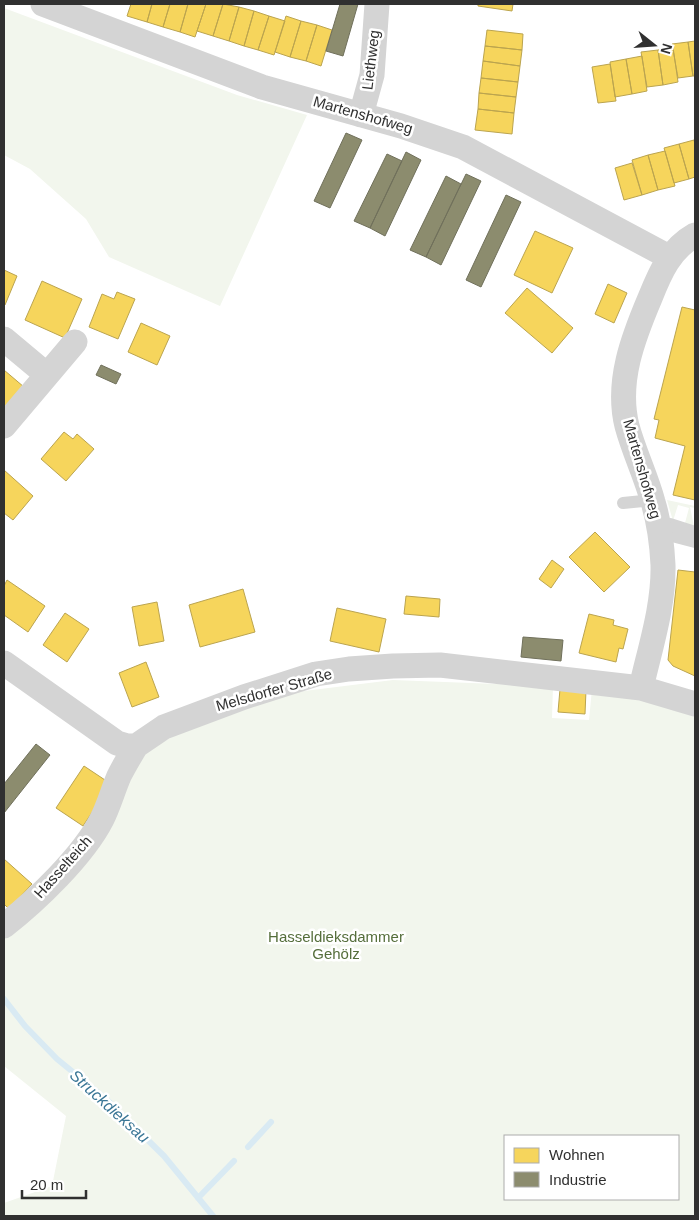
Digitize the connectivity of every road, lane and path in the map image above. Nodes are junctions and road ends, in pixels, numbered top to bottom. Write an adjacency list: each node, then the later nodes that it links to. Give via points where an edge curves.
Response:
1 (43, 4): 3 (street, Martenshofweg, via 262,87)
2 (377, 4): 3 (street, Liethweg, via 372,75)
3 (361, 115): 5 (street, Martenshofweg, via 463,147)
4 (695, 236): 5 (street, Martenshofweg, via 679,246)
5 (670, 257): 10 (street, Martenshofweg, via 637,328 626,368 624,390 627,425)
6 (4, 339): 8 (street)
7 (75, 342): 8 (street)
8 (47, 375): 9 (street)
9 (4, 426)
10 (653, 500): 11 (lane); 12 (street, Martenshofweg)
11 (624, 503)
12 (659, 530): 13 (lane, via 670,524); 14 (lane); 16 (street, Martenshofweg, via 662,590)
13 (695, 532)
14 (695, 542)
15 (4, 664): 18 (street, via 117,743)
16 (641, 688): 17 (street, Melsdorfer Straße); 18 (street, Melsdorfer Straße, via 440,665 349,669 316,674 206,710 164,727)
17 (695, 704)
18 (136, 746): 19 (street, Hasselteich, via 93,834 51,882)
19 (4, 926)

